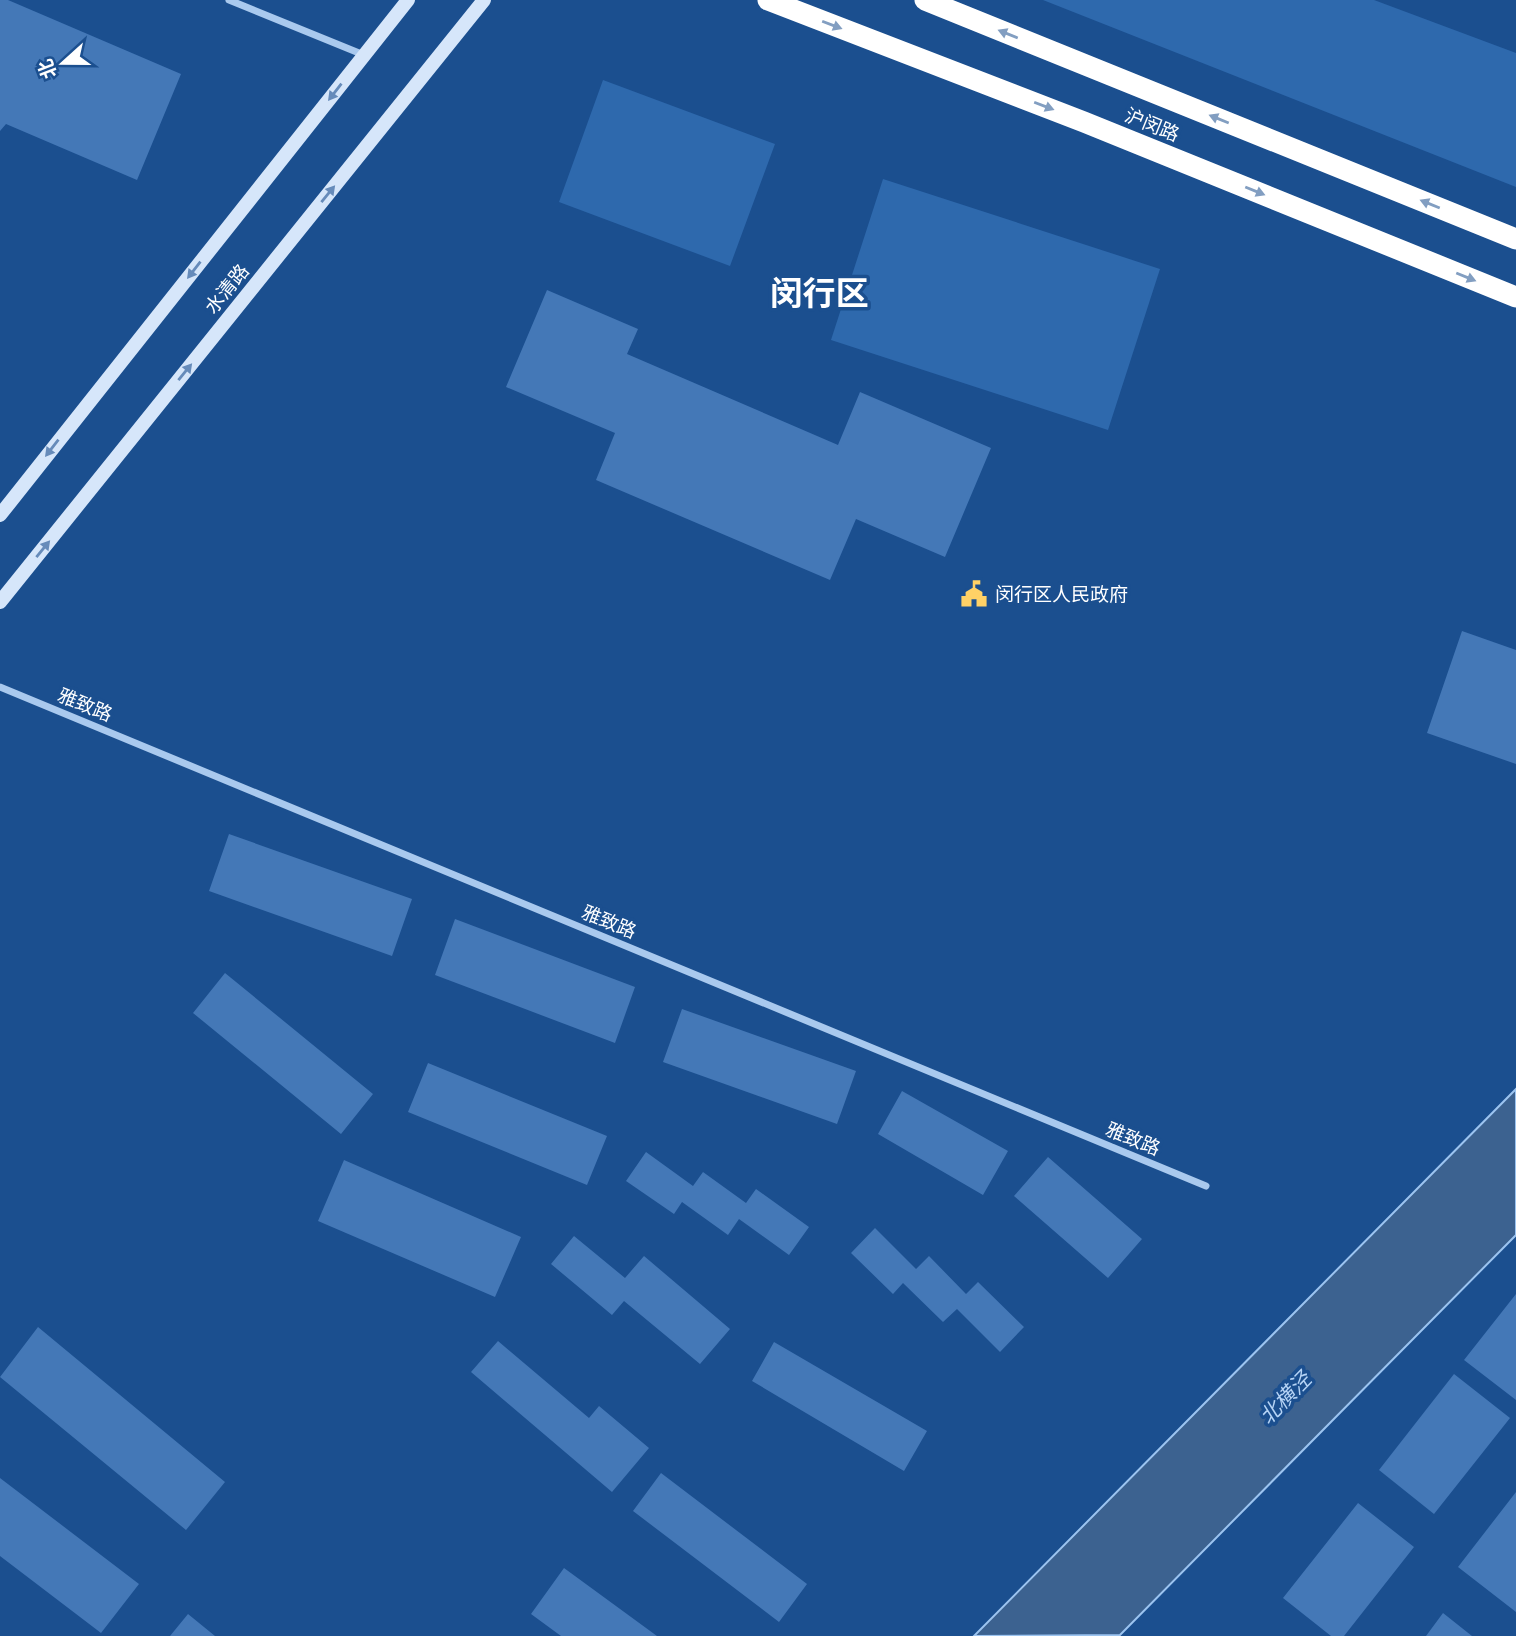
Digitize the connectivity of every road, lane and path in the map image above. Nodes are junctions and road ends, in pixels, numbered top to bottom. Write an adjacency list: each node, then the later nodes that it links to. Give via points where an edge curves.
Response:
1 (229, 0): 6 (street)
2 (408, 0): 6 (main road, 水清路)
3 (484, 0): 10 (main road, 水清路, one-way to 3)
4 (768, 0): 8 (highway, 沪闵路, one-way to 8)
5 (925, 0): 7 (highway, 沪闵路, one-way to 5)
6 (364, 55): 9 (main road, 水清路, one-way to 9)
7 (1516, 239)
8 (1516, 297)
9 (0, 514)
10 (0, 602)
11 (0, 687): 12 (street, 雅致路)
12 (1206, 1186)

